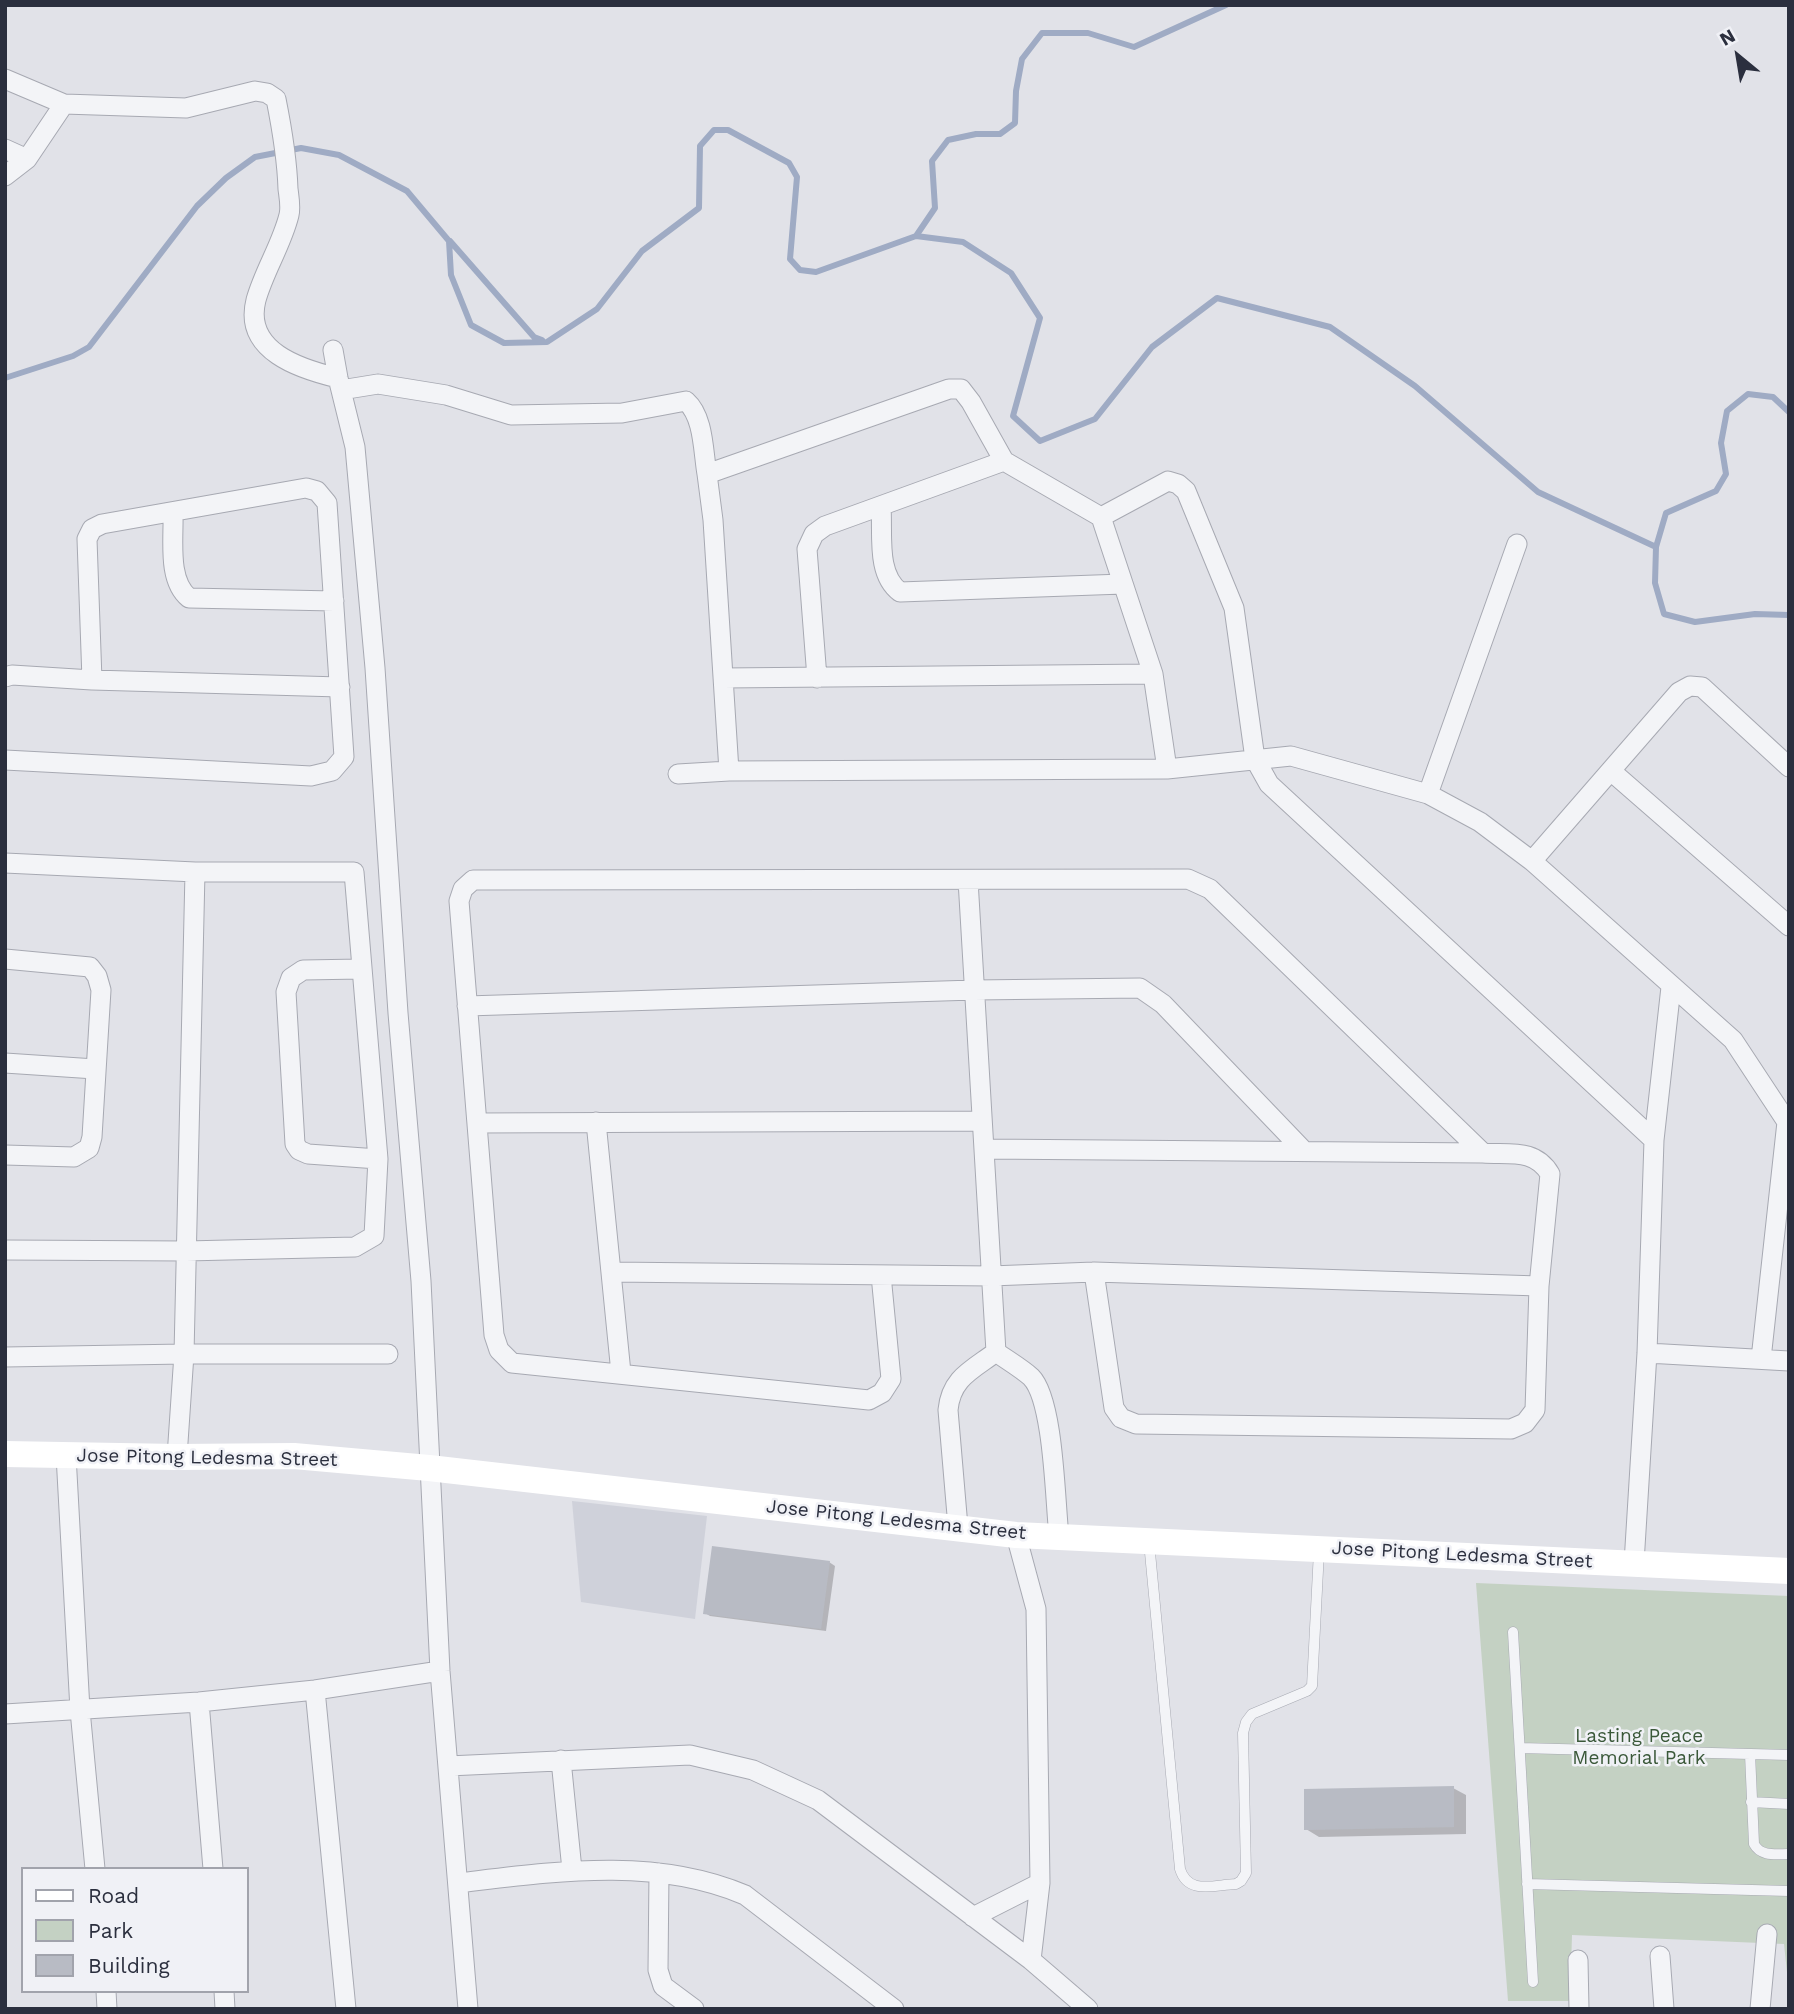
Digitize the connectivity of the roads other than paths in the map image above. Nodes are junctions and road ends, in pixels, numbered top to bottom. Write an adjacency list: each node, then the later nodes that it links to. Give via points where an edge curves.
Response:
1 (5, 79): 2 (street)
2 (64, 104): 4 (street); 7 (street, via 186,108 256,92 276,99 290,214 256,302 256,325 265,345 288,362)
3 (5, 149): 4 (street)
4 (27, 159): 5 (street)
5 (5, 176)
6 (333, 350): 7 (street)
7 (340, 384): 9 (street, via 377,384 446,395 512,415 622,413 686,401 698,418); 34 (street, via 355,447)
8 (1004, 461): 9 (street, via 971,402 961,389 949,389); 10 (street); 12 (street)
9 (707, 474): 18 (street)
10 (881, 506): 14 (street, via 885,573 900,592); 19 (street, via 825,526 814,534 807,549)
11 (173, 512): 15 (street, via 175,579 190,598); 15 (street, via 306,488 317,491 327,503); 20 (street, via 102,524 92,529 87,539)
12 (1101, 517): 14 (street); 22 (street, via 1168,481 1186,491 1234,608)
13 (1517, 544): 29 (street)
14 (1123, 584): 16 (street)
15 (334, 601): 21 (street)
16 (1153, 674): 19 (street); 25 (street)
17 (5, 677): 20 (street)
18 (723, 678): 19 (street); 26 (street)
19 (817, 678)
20 (92, 680): 21 (street)
21 (340, 687): 23 (street, via 344,757 332,771 321,774)
22 (1255, 759): 25 (street); 29 (street, via 1291,756); 48 (street, via 1269,784)
23 (5, 760)
24 (1789, 767): 27 (street, via 1702,687 1690,686 1679,692)
25 (1167, 769): 26 (street)
26 (729, 771): 28 (street)
27 (1611, 771): 30 (street); 36 (street)
28 (678, 775)
29 (1428, 794): 30 (street, via 1480,822)
30 (1532, 862): 39 (street)
31 (5, 863): 32 (street)
32 (195, 872): 33 (street); 55 (street)
33 (354, 872): 34 (street); 38 (street)
34 (389, 872): 72 (street, via 421,1280)
35 (968, 880): 40 (street); 41 (street, via 473,880 459,901); 51 (street, via 1188,878 1210,888)
36 (1789, 926)
37 (5, 959): 43 (street, via 90,967 101,990)
38 (361, 969): 53 (street); 53 (street, via 303,970 288,985 295,1144 308,1154)
39 (1671, 987): 46 (street, via 1734,1040); 48 (street)
40 (974, 990): 41 (street); 44 (street); 50 (street, via 1140,988 1163,1004)
41 (467, 1006): 47 (street)
42 (5, 1063): 43 (street)
43 (95, 1069): 52 (street, via 89,1148 74,1157)
44 (982, 1121): 45 (street); 49 (street)
45 (596, 1122): 47 (street); 56 (street)
46 (1788, 1122): 66 (street)
47 (477, 1123): 68 (street, via 499,1350 512,1363)
48 (1654, 1140): 62 (street)
49 (984, 1149): 50 (street); 59 (street)
50 (1303, 1150): 51 (street)
51 (1483, 1153): 60 (street, via 1534,1156 1549,1174)
52 (5, 1155)
53 (378, 1158): 55 (street, via 374,1236 366,1242 355,1247)
54 (5, 1250): 55 (street)
55 (187, 1251): 63 (street)
56 (611, 1272): 58 (street); 68 (street)
57 (1094, 1272): 59 (street); 60 (street); 60 (street, via 1114,1408 1121,1418 1136,1424 1511,1429 1525,1423 1535,1410)
58 (881, 1275): 59 (street); 68 (street, via 891,1379 882,1393 869,1399)
59 (991, 1276): 61 (street)
60 (1539, 1286)
61 (996, 1352): 73 (street, via 957,1381 949,1396); 75 (street, via 1033,1378 1043,1398)
62 (1647, 1353): 66 (street); 78 (street)
63 (184, 1354): 64 (street); 65 (street); 71 (street)
64 (388, 1354)
65 (5, 1357)
66 (1761, 1359): 67 (street)
67 (1789, 1361)
68 (621, 1373)
69 (5, 1454): 70 (main road, Jose Pitong Ledesma Street)
70 (66, 1455): 71 (main road, Jose Pitong Ledesma Street); 84 (street)
71 (177, 1457): 72 (main road, Jose Pitong Ledesma Street, via 294,1456)
72 (429, 1468): 73 (main road, Jose Pitong Ledesma Street); 81 (street)
73 (958, 1527): 74 (main road, Jose Pitong Ledesma Street)
74 (1016, 1535): 75 (main road, Jose Pitong Ledesma Street); 98 (street, via 1036,1609)
75 (1059, 1536): 76 (main road, Jose Pitong Ledesma Street)
76 (1149, 1542): 77 (main road, Jose Pitong Ledesma Street); 77 (lane, via 1180,1869 1183,1880 1193,1886 1236,1884 1246,1873 1243,1733 1252,1714 1312,1686)
77 (1320, 1548): 78 (main road, Jose Pitong Ledesma Street)
78 (1634, 1563): 79 (main road, Jose Pitong Ledesma Street)
79 (1789, 1571)
80 (1513, 1632): 86 (lane)
81 (440, 1671): 82 (street); 90 (street)
82 (315, 1690): 83 (street); 108 (street)
83 (199, 1702): 84 (street); 95 (street)
84 (80, 1710): 85 (street); 94 (street)
85 (5, 1714)
86 (1520, 1748): 87 (lane); 100 (lane)
87 (1749, 1754): 88 (lane); 91 (lane)
88 (1789, 1755)
89 (561, 1760): 90 (street); 96 (street); 102 (street, via 690,1755 753,1770 818,1800)
90 (448, 1766): 99 (street)
91 (1751, 1802): 92 (lane); 93 (lane, via 1758,1851)
92 (1789, 1804)
93 (1789, 1854)
94 (95, 1867)
95 (213, 1867)
96 (572, 1870): 97 (street); 99 (street)
97 (659, 1873): 110 (street, via 658,1970 663,1986); 111 (street, via 745,1895)
98 (1040, 1882): 102 (street); 106 (street)
99 (458, 1883): 109 (street)
100 (1527, 1885): 101 (lane); 107 (lane)
101 (1789, 1891)
102 (973, 1917): 106 (street)
103 (1767, 1934): 115 (street)
104 (1661, 1956): 114 (street)
105 (1578, 1960): 113 (street)
106 (1031, 1961): 112 (street)
107 (1533, 1982)
108 (346, 2009)
109 (468, 2009)
110 (694, 2009)
111 (894, 2009)
112 (1088, 2009)
113 (1579, 2009)
114 (1664, 2009)
115 (1760, 2009)

